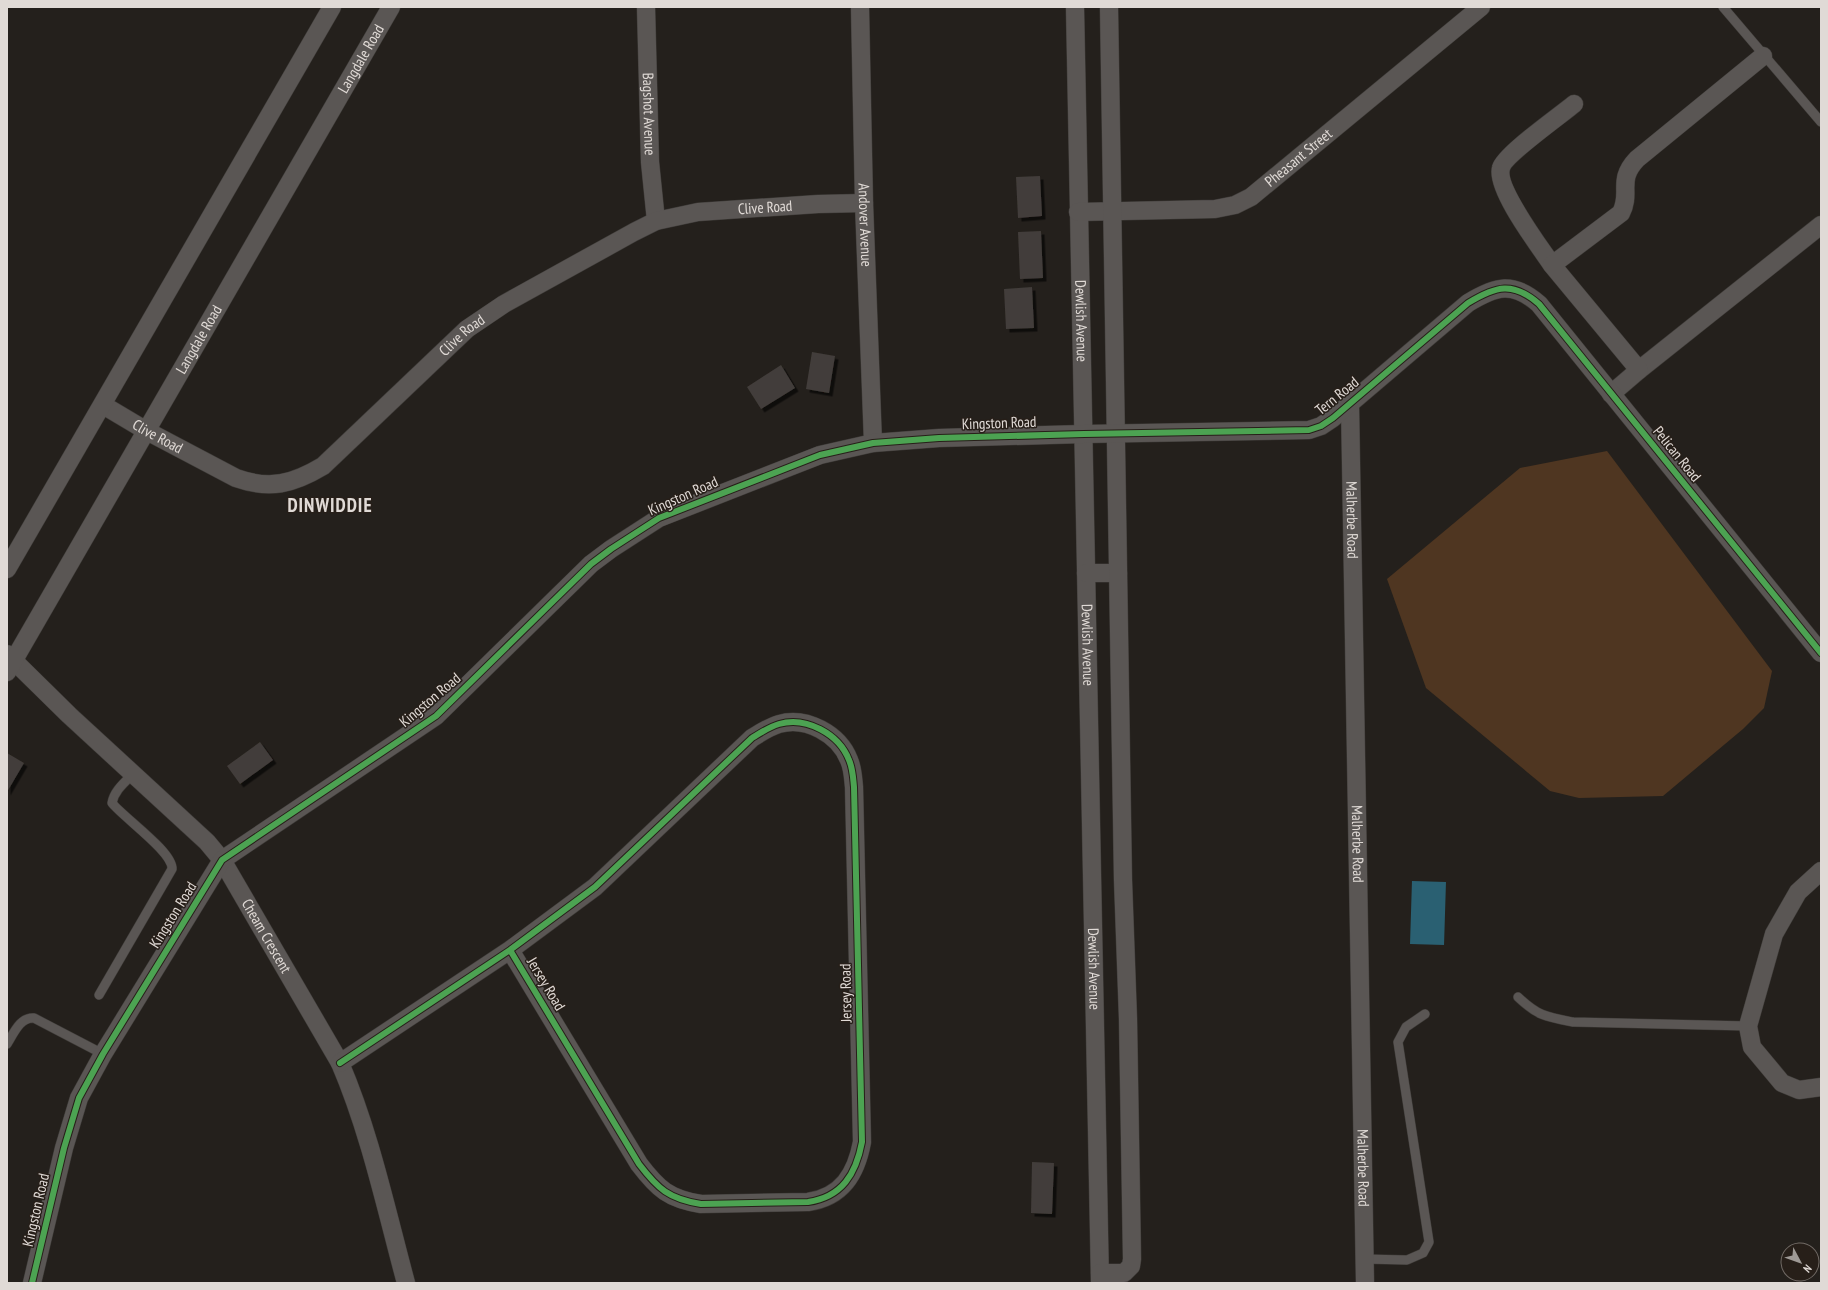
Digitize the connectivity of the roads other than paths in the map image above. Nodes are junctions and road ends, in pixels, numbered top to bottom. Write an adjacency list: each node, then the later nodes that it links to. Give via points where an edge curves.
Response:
1 (332, 7): 22 (street)
2 (391, 7): 23 (street, Langdale Road)
3 (646, 7): 15 (street, Bagshot Avenue, via 650,162)
4 (860, 7): 12 (street, Andover Avenue)
5 (1075, 7): 14 (street, Dewlish Avenue)
6 (1109, 7): 13 (street, Dewlish Avenue)
7 (1482, 7): 13 (street, Pheasant Street, via 1251,197 1235,205 1215,209)
8 (1723, 7): 9 (lane)
9 (1763, 56): 11 (lane); 17 (street, via 1637,159 1626,174 1625,207 1621,214)
10 (1574, 104): 17 (street, via 1509,156 1501,168 1502,183 1520,219)
11 (1821, 122)
12 (864, 203): 15 (street, Clive Road, via 698,212); 26 (street, Andover Avenue)
13 (1112, 210): 14 (street, Pheasant Street); 24 (street, Dewlish Avenue)
14 (1078, 212): 25 (street, Dewlish Avenue)
15 (656, 221): 23 (street, Clive Road, via 504,304 473,325 339,452 307,476 288,483 251,483 236,478)
16 (1821, 224): 19 (street)
17 (1552, 265): 19 (street)
18 (1502, 288): 20 (street, Pelican Road, via 1522,291 1539,304); 21 (street, Tern Road, via 1482,294 1468,303)
19 (1639, 370): 20 (street)
20 (1611, 394): 30 (street, Pelican Road)
21 (1350, 404): 24 (street, Tern Road, via 1321,426 1309,430); 46 (street, Malherbe Road)
22 (103, 405): 23 (street, Clive Road); 27 (street)
23 (146, 430): 31 (street, Langdale Road)
24 (1116, 433): 25 (street, Tern Road); 29 (street, Dewlish Avenue)
25 (1084, 434): 26 (street, Kingston Road, via 939,438); 28 (street, Dewlish Avenue)
26 (872, 443): 33 (street, Kingston Road, via 820,455 788,466 659,518 634,533 591,564 436,716)
27 (7, 569)
28 (1086, 573): 29 (street); 35 (street, Dewlish Avenue)
29 (1118, 573): 36 (street, Dewlish Avenue)
30 (1821, 653)
31 (9, 663): 32 (street, Cheam Crescent)
32 (133, 774): 33 (street, Cheam Crescent, via 207,842); 38 (lane, via 113,796 112,803 165,852 172,869)
33 (222, 860): 43 (street, Kingston Road); 44 (street, Cheam Crescent)
34 (1821, 871): 41 (street, via 1798,892 1774,934)
35 (1093, 879): 36 (street); 47 (street, Dewlish Avenue)
36 (1124, 880): 47 (street, Dewlish Avenue, via 1132,1259 1127,1271)
37 (510, 950): 37 (street, Jersey Road, via 595,887 752,738 780,724 807,724 818,728 842,747 849,760 854,788 862,1142 859,1160 853,1172 831,1195 808,1202 701,1204 670,1196 651,1181 639,1164); 44 (street, Jersey Road)
38 (99, 995)
39 (1518, 997): 41 (lane, via 1532,1010 1546,1017 1573,1022)
40 (1425, 1014): 46 (lane, via 1406,1027 1398,1042 1429,1242 1424,1253 1407,1260)
41 (1748, 1026): 45 (street, via 1752,1047 1782,1083 1799,1090)
42 (7, 1044): 43 (lane, via 23,1021 34,1018)
43 (103, 1054): 48 (street, Kingston Road, via 79,1098 64,1148)
44 (340, 1063): 49 (street, Cheam Crescent, via 364,1128)
45 (1821, 1087)
46 (1364, 1259): 50 (street, Malherbe Road)
47 (1100, 1278)
48 (32, 1283)
49 (406, 1283)
50 (1365, 1283)

